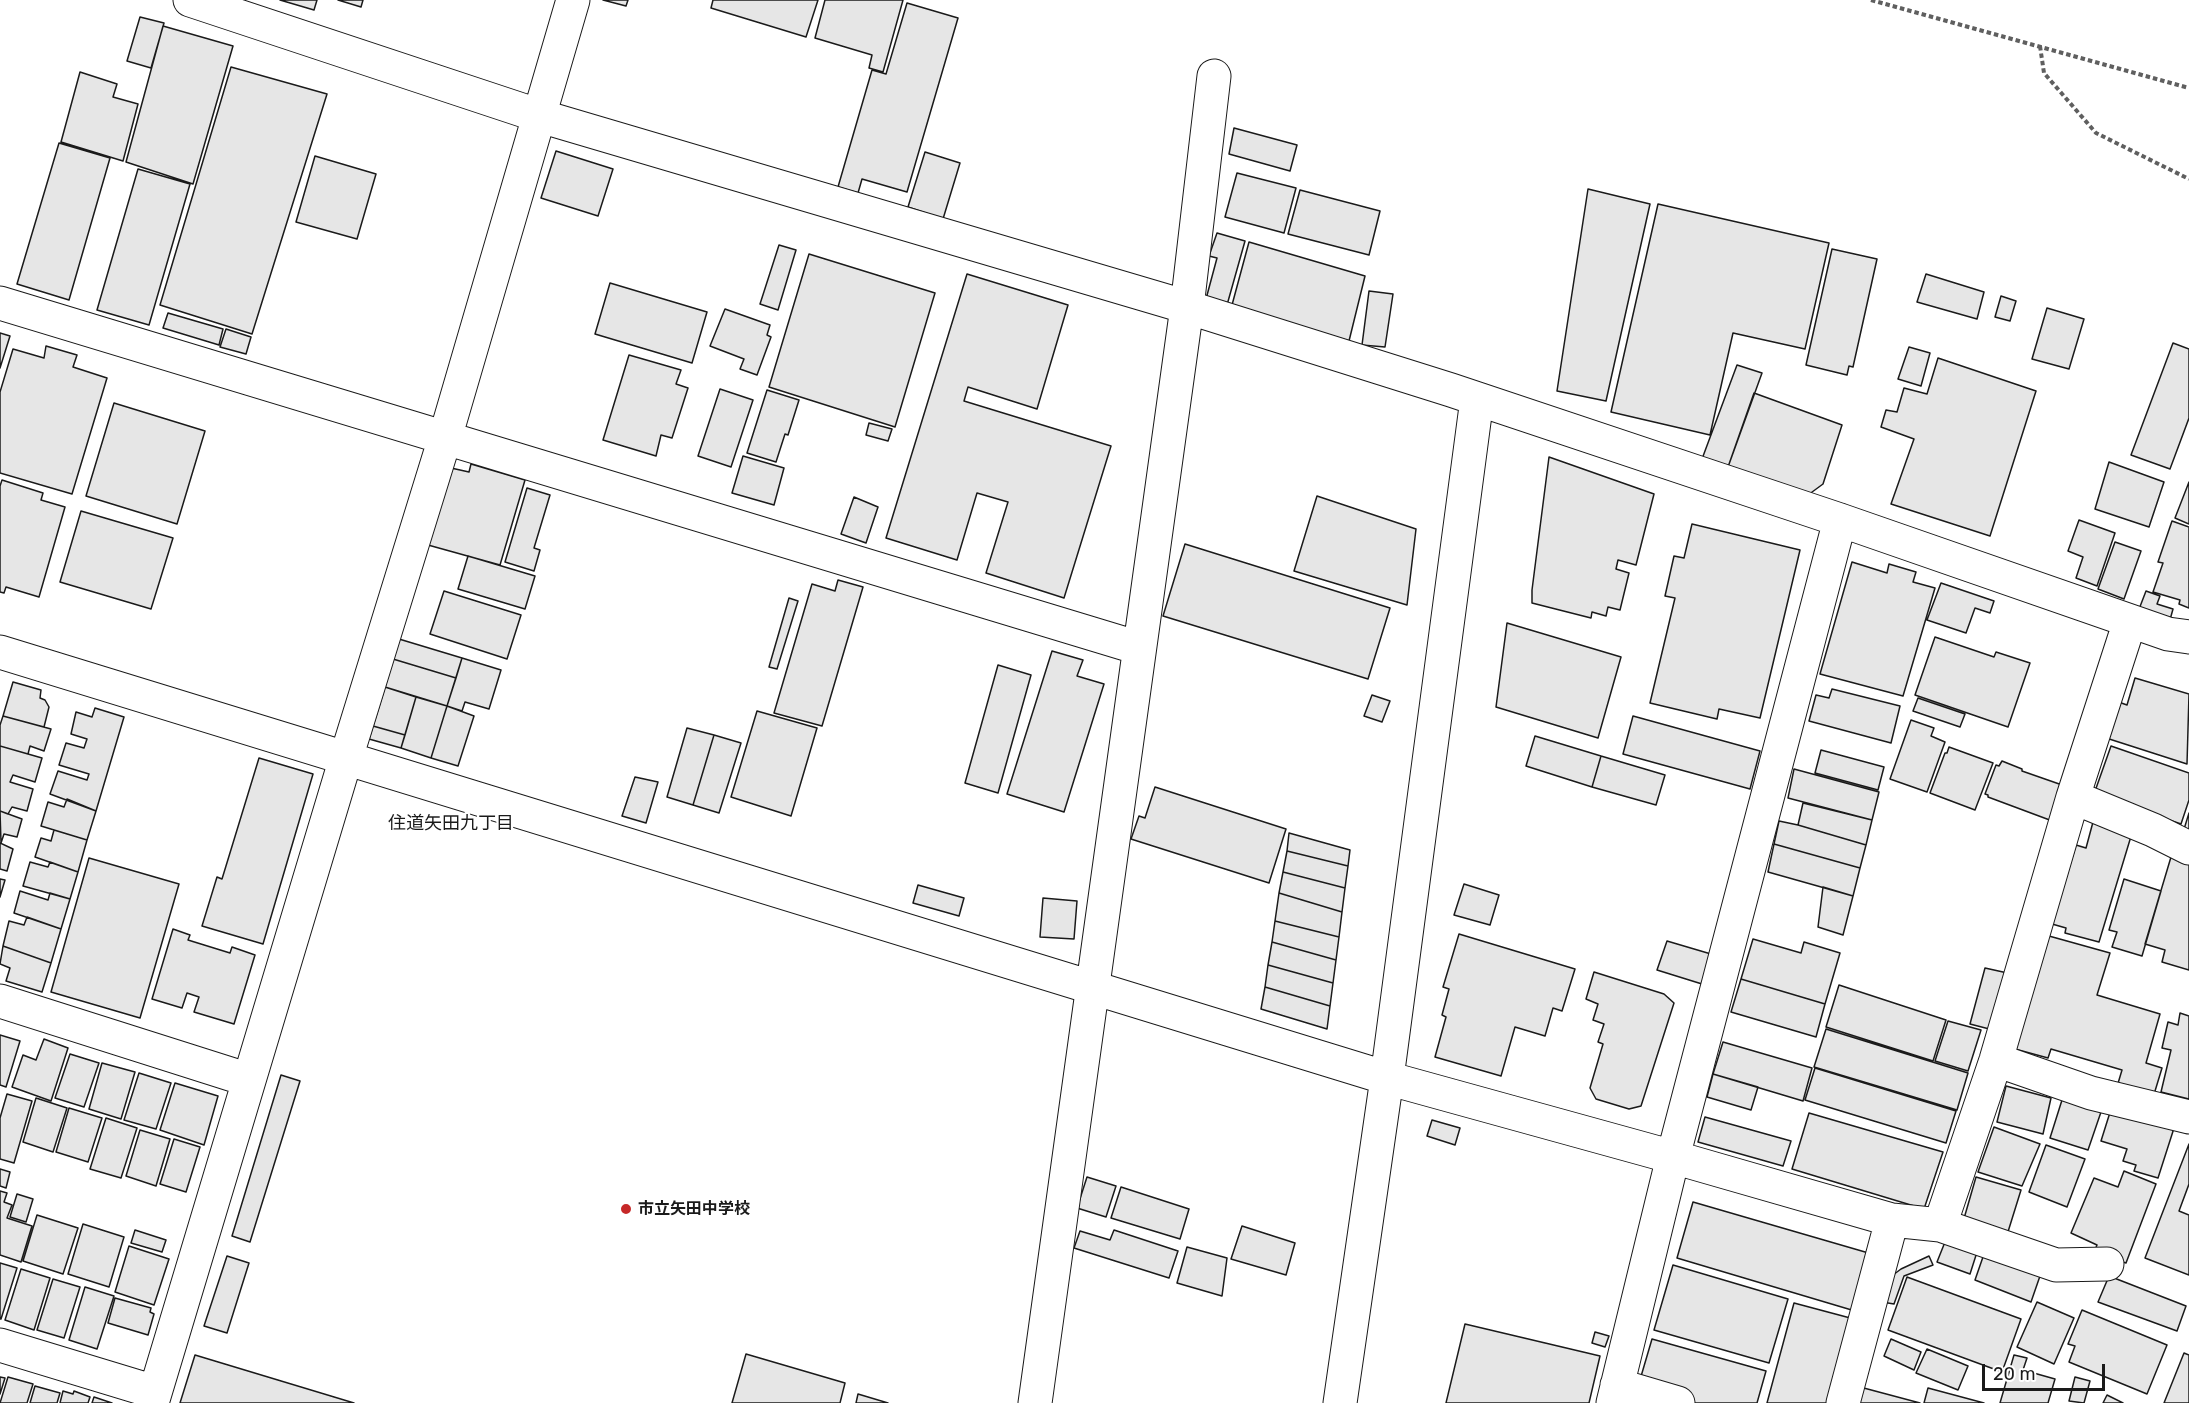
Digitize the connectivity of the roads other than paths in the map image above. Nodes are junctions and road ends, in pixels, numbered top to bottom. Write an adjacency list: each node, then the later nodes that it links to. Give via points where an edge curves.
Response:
1 (190, 0): 4 (street)
2 (573, 0): 4 (street)
3 (1214, 76): 6 (street)
4 (540, 116): 6 (street); 8 (street)
5 (0, 303): 8 (street)
6 (1187, 307): 7 (street); 12 (street)
7 (1477, 399): 9 (street); 20 (street)
8 (446, 438): 12 (street); 14 (street)
9 (1840, 520): 10 (street); 23 (street)
10 (2130, 621): 11 (street); 15 (street)
11 (2189, 637)
12 (1140, 648): 17 (street)
13 (0, 652): 14 (street)
14 (346, 758): 17 (street); 21 (street)
15 (2073, 797): 16 (street); 19 (street)
16 (2189, 848)
17 (1092, 987): 20 (street); 30 (street)
18 (0, 1001): 21 (street)
19 (1996, 1060): 22 (street, via 2091,1093); 25 (street)
20 (1387, 1078): 23 (street); 31 (street)
21 (249, 1080): 29 (street)
22 (2189, 1117)
23 (1673, 1156): 24 (street); 28 (street)
24 (1892, 1220): 25 (street); 33 (street)
25 (1940, 1225): 26 (street, via 2056,1265)
26 (2107, 1264)
27 (0, 1345): 29 (street)
28 (1615, 1394): 32 (street)
29 (153, 1398)
30 (1035, 1403)
31 (1340, 1403)
32 (1678, 1403)
33 (1844, 1403)

